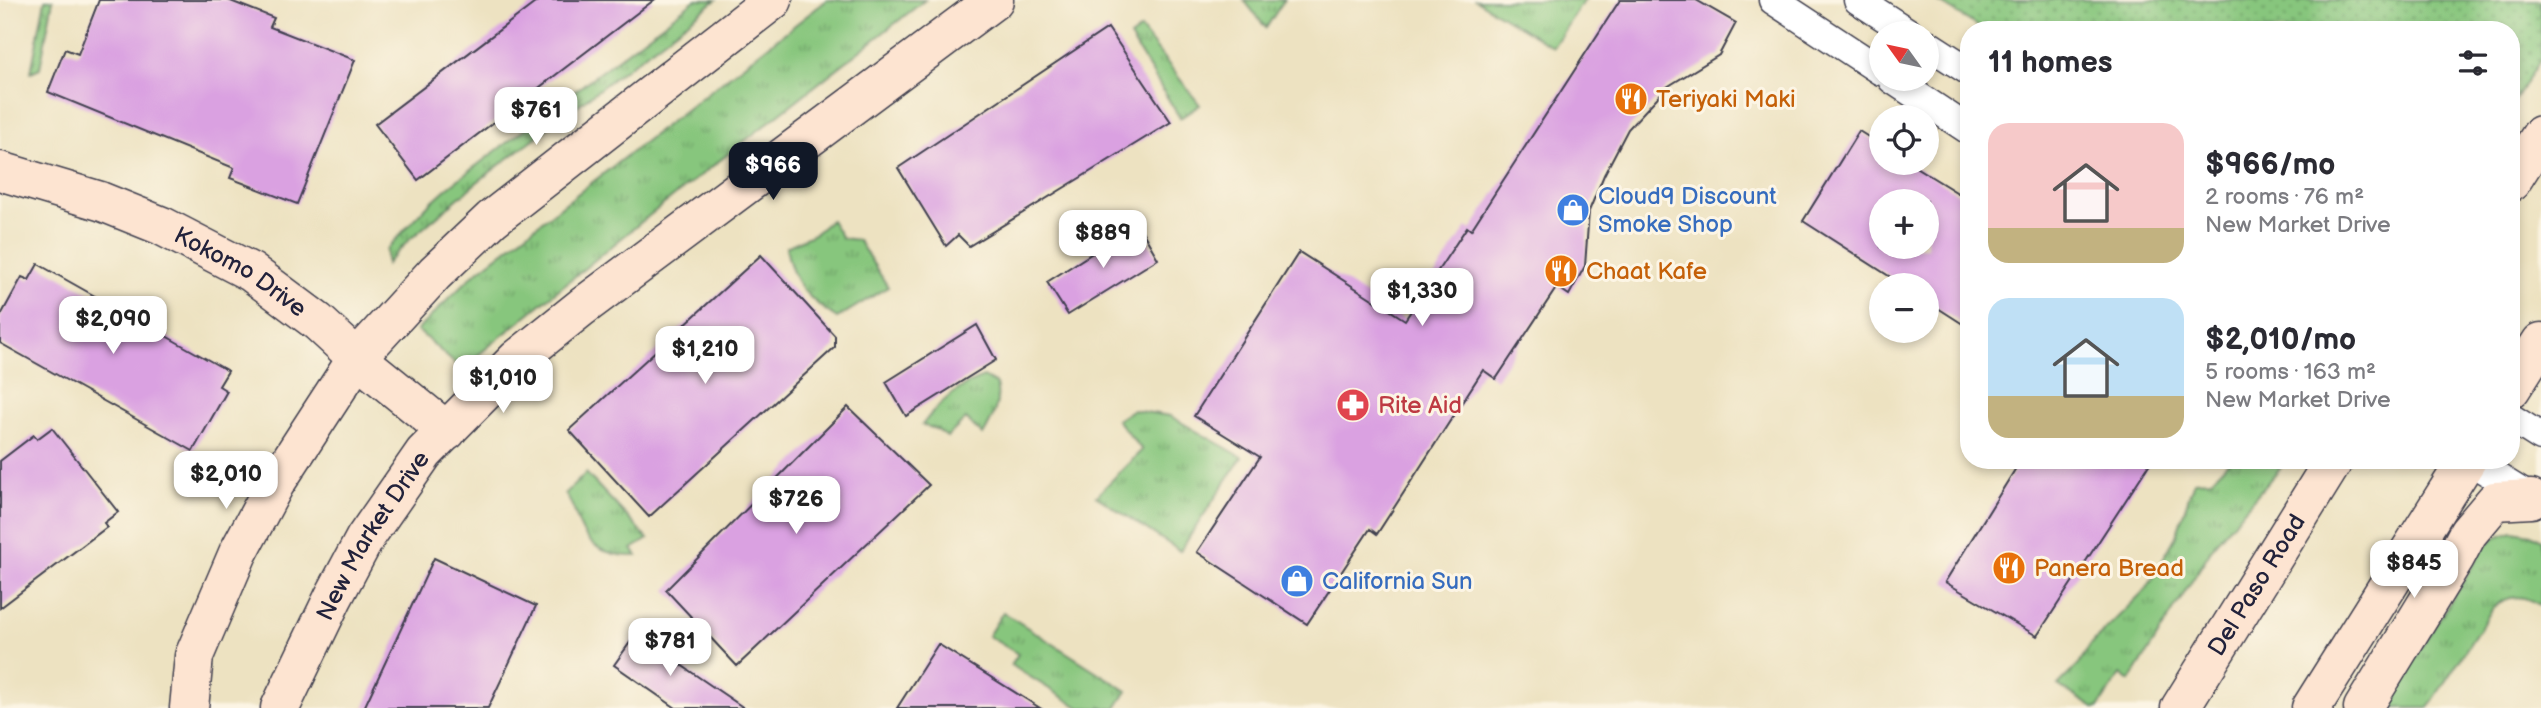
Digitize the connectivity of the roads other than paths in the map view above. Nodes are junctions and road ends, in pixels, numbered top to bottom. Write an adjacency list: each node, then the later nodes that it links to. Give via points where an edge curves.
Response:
1 (773, 0): 15 (street, via 492,219)
2 (994, 0): 18 (street, New Market Drive, via 582,307 517,359)
3 (1773, 0): 7 (street)
4 (1858, 0): 5 (street)
5 (1890, 21)
6 (1939, 52): 8 (street)
7 (1869, 63)
8 (1960, 65)
9 (1910, 91): 10 (street)
10 (1960, 124)
11 (2541, 135): 12 (street)
12 (2520, 168)
13 (0, 171): 15 (street, Kokomo Drive, via 100,201 162,226 251,272)
14 (2541, 342): 16 (street)
15 (357, 358): 18 (street, Kokomo Drive); 24 (street, via 275,484 238,553 194,656)
16 (2520, 375)
17 (2520, 424): 19 (street)
18 (447, 431): 25 (street, New Market Drive, via 424,453 365,538)
19 (2541, 437)
20 (2328, 469): 26 (street, Del Paso Road)
21 (2462, 469): 27 (street)
22 (2483, 469): 23 (street)
23 (2536, 502): 28 (street, via 2496,501 2468,533)
24 (189, 708)
25 (280, 708)
26 (2180, 708)
27 (2311, 708)
28 (2363, 708)

